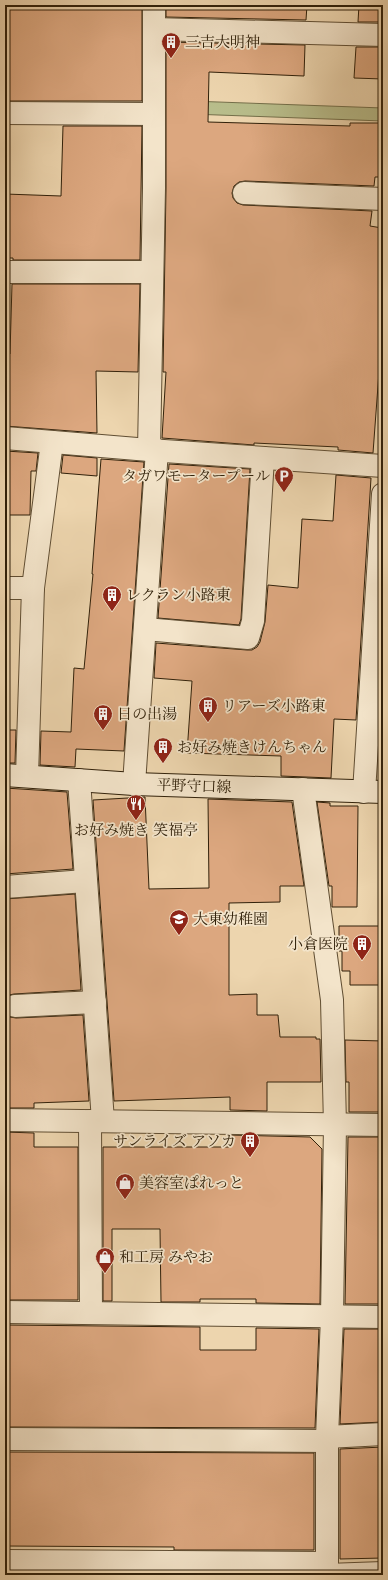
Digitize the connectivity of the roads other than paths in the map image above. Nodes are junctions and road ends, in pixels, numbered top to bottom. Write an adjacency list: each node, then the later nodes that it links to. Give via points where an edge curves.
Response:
1 (154, 5): 2 (street)
2 (154, 29): 3 (street); 5 (street)
3 (383, 35)
4 (5, 114): 5 (street)
5 (153, 114): 9 (street)
6 (244, 193): 7 (street)
7 (383, 199)
8 (5, 272): 9 (street)
9 (152, 272): 12 (street)
10 (5, 438): 11 (street)
11 (52, 442): 12 (street); 17 (street)
12 (153, 450): 13 (street); 18 (street)
13 (263, 458): 14 (street); 18 (street, via 253,620 248,638)
14 (383, 466)
15 (383, 494): 24 (street)
16 (5, 588): 17 (street)
17 (33, 588): 20 (street)
18 (145, 629): 22 (street)
19 (5, 775): 20 (street, 平野守口線)
20 (27, 776): 21 (street, 平野守口線)
21 (78, 780): 22 (street, 平野守口線); 25 (street)
22 (134, 784): 23 (street, 平野守口線)
23 (303, 789): 24 (street, 平野守口線); 31 (street, via 332,1000)
24 (373, 792)
25 (85, 881): 26 (street); 27 (street)
26 (5, 887)
27 (95, 1002): 28 (street); 30 (street)
28 (15, 1006)
29 (5, 1120): 30 (street)
30 (97, 1121): 31 (street); 34 (street)
31 (335, 1125): 32 (street); 35 (street)
32 (383, 1125)
33 (5, 1312): 34 (street)
34 (90, 1313): 35 (street)
35 (332, 1317): 36 (street); 39 (street)
36 (383, 1317)
37 (383, 1434): 39 (street)
38 (5, 1439): 39 (street)
39 (327, 1439): 41 (street)
40 (5, 1562): 41 (street)
41 (327, 1571): 42 (street)
42 (383, 1573)

